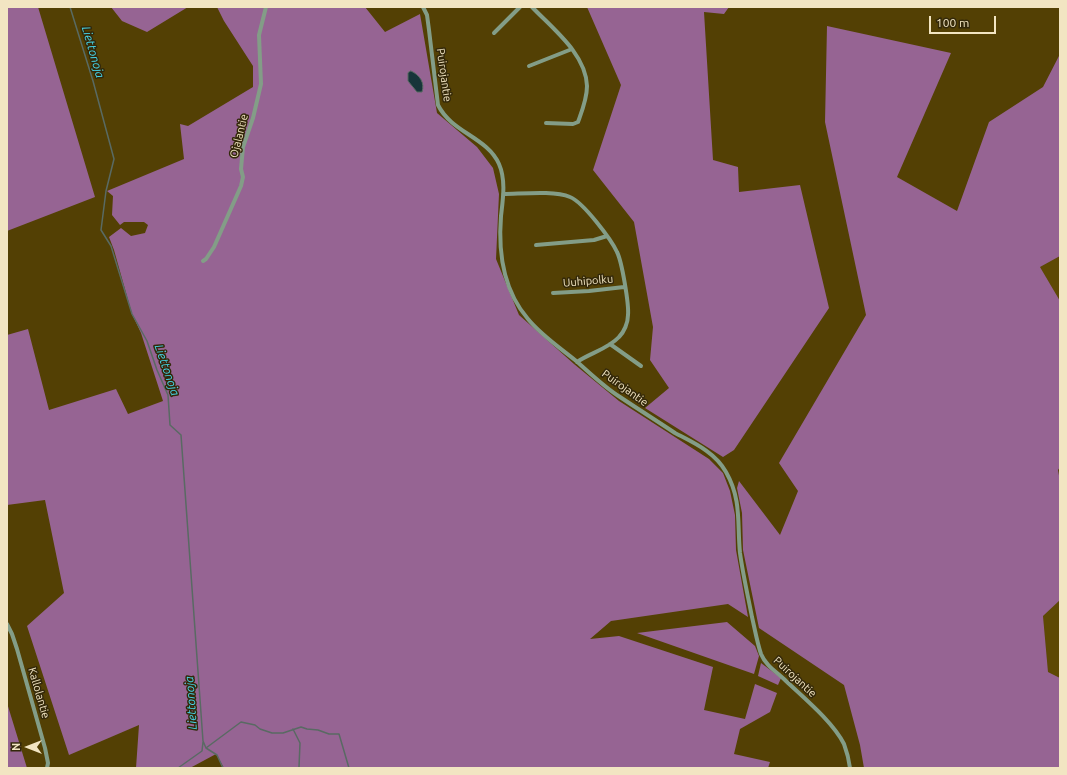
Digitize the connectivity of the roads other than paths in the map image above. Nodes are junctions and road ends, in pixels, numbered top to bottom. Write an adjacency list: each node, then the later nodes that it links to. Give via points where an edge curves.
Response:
1 (266, 7): 12 (street, Ojalantie, via 258,35 261,84 243,147 241,186 214,246)
2 (423, 7): 9 (street, Puirojantie, via 430,30 438,105 451,124 476,140 494,157 502,176)
3 (520, 7): 5 (street)
4 (532, 7): 6 (street)
5 (494, 33)
6 (572, 49): 7 (street); 8 (street, via 586,76 586,95 581,114 578,122 574,124)
7 (529, 66)
8 (546, 123)
9 (503, 194): 10 (street, via 557,194 570,197 584,208); 16 (street, Puirojantie, via 500,246 502,267 513,296 529,320)
10 (607, 236): 11 (street, via 594,240); 13 (street, via 619,257)
11 (536, 245)
12 (203, 261)
13 (624, 287): 14 (street, Uuhipolku); 15 (street, via 628,307 626,324 618,338)
14 (553, 293)
15 (610, 344): 16 (street); 17 (street)
16 (577, 362): 20 (street, Puirojantie, via 618,396 713,456 726,471 734,490 739,514 740,551 745,583 761,654 767,664 837,732 844,745)
17 (641, 366)
18 (7, 624): 19 (street, Kallolantie, via 17,649 43,740)
19 (47, 768)
20 (850, 768)

